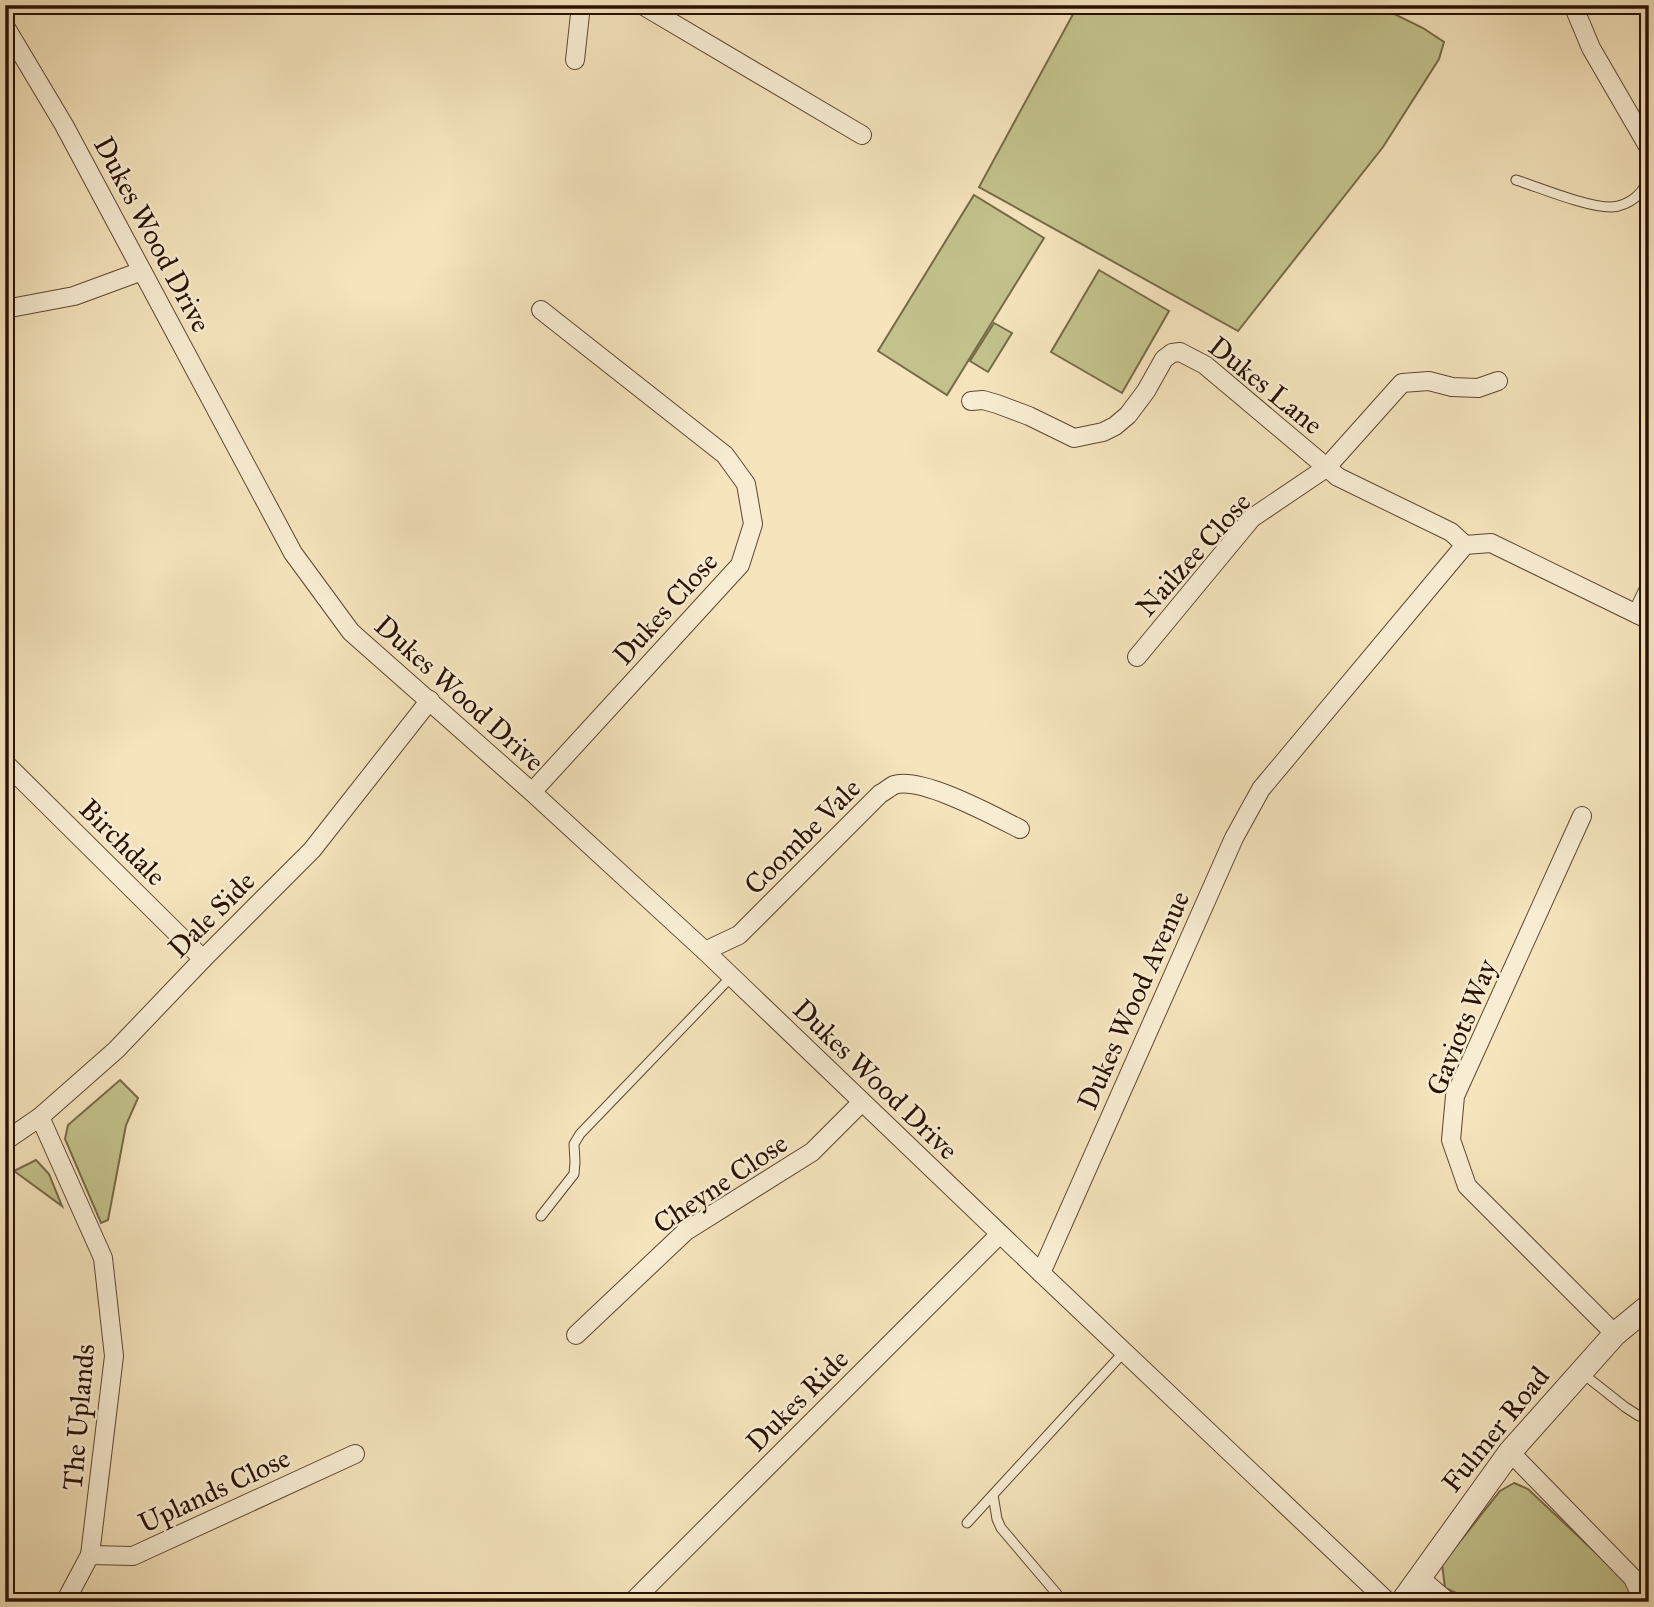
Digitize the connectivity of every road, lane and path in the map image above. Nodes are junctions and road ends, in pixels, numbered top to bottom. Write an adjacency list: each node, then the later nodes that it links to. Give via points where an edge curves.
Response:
1 (581, 5): 5 (street)
2 (642, 5): 6 (street)
3 (1573, 5): 7 (street, via 1591,48)
4 (5, 26): 10 (street, Dukes Wood Drive)
5 (575, 60)
6 (862, 135)
7 (1649, 148)
8 (1649, 174): 9 (lane, via 1635,198 1608,207)
9 (1516, 180)
10 (142, 271): 11 (street, via 74,296); 20 (street, Dukes Wood Drive, via 293,552 351,632)
11 (5, 309)
12 (541, 310): 22 (street, Dukes Close, via 724,455 746,484 753,524 740,565)
13 (1498, 381): 15 (street, Nailzee Close, via 1478,387 1402,383)
14 (971, 401): 15 (street, Dukes Lane, via 997,404 1074,438 1089,436 1115,426 1128,415 1164,359 1181,352 1205,365)
15 (1326, 468): 16 (street, Dukes Lane, via 1451,532); 19 (street, Nailzee Close, via 1252,518)
16 (1465, 545): 18 (street, via 1491,543); 33 (street, Dukes Wood Avenue, via 1261,789 1234,838)
17 (1649, 589): 18 (street)
18 (1643, 617)
19 (1137, 657)
20 (430, 701): 22 (street, Dukes Wood Drive); 26 (street, Dale Side, via 312,850)
21 (5, 762): 26 (street, Birchdale)
22 (532, 792): 25 (street, Dukes Wood Drive)
23 (1582, 816): 35 (street, Gaviots Way, via 1455,1096 1451,1140 1466,1186)
24 (1020, 829): 25 (street, Coombe Vale, via 937,790 895,785 880,794 739,935)
25 (705, 951): 27 (street, Dukes Wood Drive)
26 (203, 959): 29 (street, Dale Side, via 116,1050)
27 (731, 978): 28 (street, Dukes Wood Drive); 31 (lane, via 580,1133 573,1144 573,1174)
28 (862, 1102): 32 (street, Dukes Wood Drive); 36 (street, Cheyne Close, via 812,1152 686,1231)
29 (40, 1117): 30 (street, Dale Side); 44 (street, The Uplands, via 103,1258 114,1356)
30 (5, 1141)
31 (541, 1216)
32 (999, 1234): 33 (street, Dukes Wood Drive); 47 (street, Dukes Ride)
33 (1041, 1273): 37 (street)
34 (1649, 1306): 35 (street, Fulmer Road)
35 (1615, 1334): 38 (street, Fulmer Road)
36 (576, 1335)
37 (1124, 1352): 42 (lane); 49 (street)
38 (1580, 1371): 39 (lane, via 1639,1416); 40 (street, Fulmer Road)
39 (1649, 1414)
40 (1510, 1452): 45 (street, Fulmer Road); 52 (street, via 1633,1578)
41 (355, 1454): 44 (street, Uplands Close, via 133,1556)
42 (993, 1495): 43 (lane); 48 (lane, via 1001,1528 1057,1594)
43 (967, 1523)
44 (90, 1555): 46 (street, The Uplands)
45 (1419, 1577): 50 (street, Fulmer Road); 51 (street)
46 (65, 1602)
47 (632, 1602)
48 (1058, 1602)
49 (1388, 1602)
50 (1402, 1602)
51 (1451, 1602)
52 (1640, 1602)

